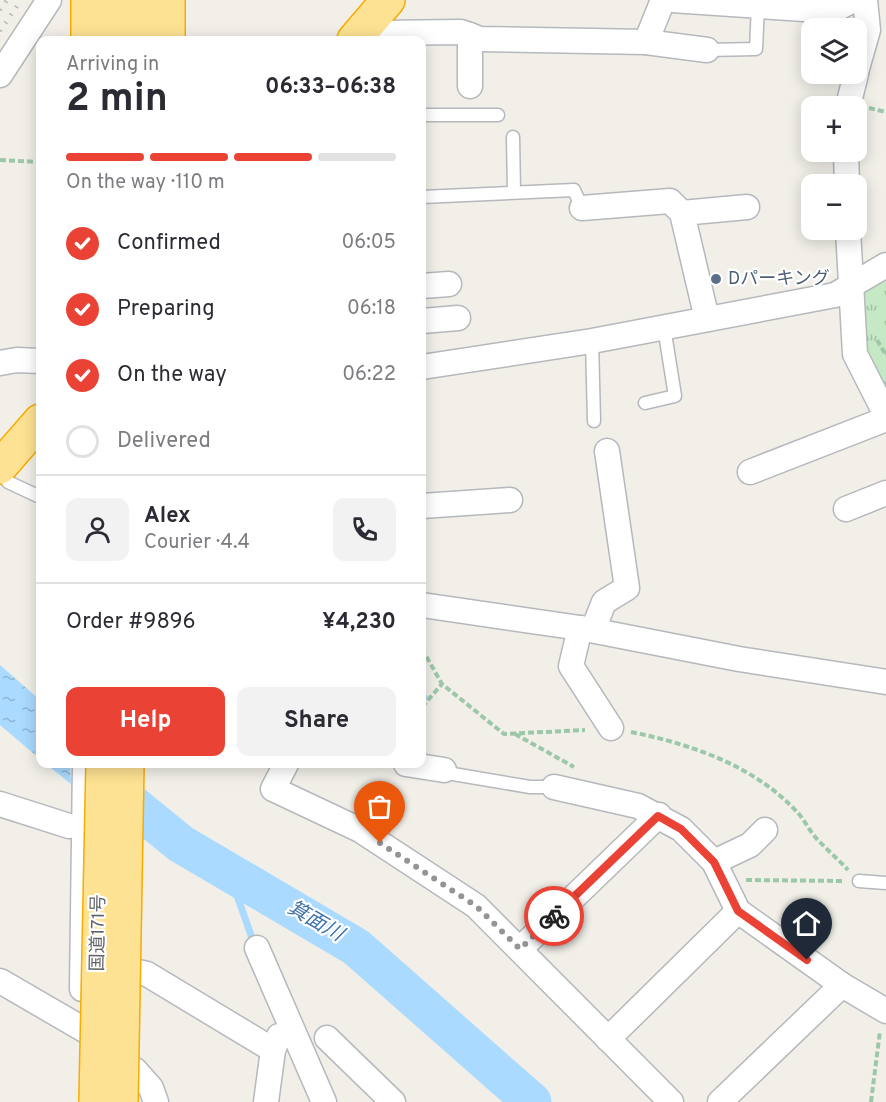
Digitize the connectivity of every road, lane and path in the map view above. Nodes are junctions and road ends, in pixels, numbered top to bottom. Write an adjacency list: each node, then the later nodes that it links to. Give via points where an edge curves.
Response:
1 (49, 0): 20 (street)
2 (88, 0): 14 (highway)
3 (116, 0): 15 (highway)
4 (140, 0): 16 (highway)
5 (168, 0): 17 (highway)
6 (663, 0): 18 (street)
7 (672, 0): 10 (street)
8 (854, 0): 10 (street, via 833,11)
9 (866, 0): 11 (street)
10 (772, 4): 19 (lane, via 756,49)
11 (867, 18)
12 (374, 28): 13 (street)
13 (470, 35): 18 (street, via 480,39); 21 (street)
14 (88, 36)
15 (116, 36)
16 (140, 36)
17 (168, 36)
18 (646, 42): 19 (street)
19 (707, 50)
20 (0, 75)
21 (470, 86)
22 (426, 115): 23 (lane)
23 (498, 115)
24 (513, 137): 27 (lane)
25 (0, 160): 26 (path)
26 (36, 162)
27 (514, 192): 28 (lane); 30 (lane, via 574,190)
28 (426, 197)
29 (747, 206): 31 (street)
30 (582, 208): 31 (street, via 670,201)
31 (682, 213): 38 (street)
32 (848, 240): 36 (street)
33 (886, 265): 36 (street)
34 (449, 284): 35 (street)
35 (426, 286)
36 (850, 286): 38 (street, via 835,295); 46 (street, via 855,354)
37 (458, 318): 39 (street)
38 (707, 319): 40 (street)
39 (426, 321)
40 (664, 327): 41 (street); 45 (lane, via 675,396)
41 (592, 341): 44 (street); 47 (lane)
42 (36, 361): 43 (street)
43 (0, 363)
44 (426, 366)
45 (645, 403)
46 (886, 417): 50 (street)
47 (594, 421)
48 (36, 435): 51 (highway)
49 (607, 451): 58 (street, via 627,588 604,602)
50 (750, 472)
51 (4, 475): 53 (lane)
52 (886, 493): 56 (street)
53 (36, 494)
54 (510, 500): 55 (street)
55 (426, 506)
56 (846, 509)
57 (426, 606): 58 (street)
58 (587, 629): 60 (street, via 739,659); 63 (street, via 571,666)
59 (426, 656): 61 (path)
60 (886, 682)
61 (442, 684): 62 (path); 64 (path, via 504,734)
62 (426, 702)
63 (610, 728): 64 (path); 79 (path, via 671,740 765,782 798,812 815,837)
64 (515, 734): 71 (path)
65 (426, 767): 72 (street)
66 (85, 768): 89 (street)
67 (103, 768): 95 (highway, 国道171号, bridge)
68 (127, 768): 96 (highway, 国道171号, bridge)
69 (141, 768): 84 (street)
70 (284, 768): 83 (street, via 273,789 360,830 476,906)
71 (577, 769)
72 (444, 770): 73 (lane, via 530,787)
73 (554, 787): 75 (street, via 605,796)
74 (0, 804): 76 (street)
75 (658, 816): 78 (street, via 681,829); 83 (street)
76 (69, 826)
77 (765, 830): 78 (street)
78 (719, 871): 79 (path); 81 (street)
79 (860, 881): 80 (lane)
80 (886, 883)
81 (738, 911): 86 (street); 91 (street)
82 (257, 948): 88 (street)
83 (520, 949): 91 (street)
84 (138, 972): 92 (street); 93 (street)
85 (0, 981): 89 (street)
86 (842, 985): 87 (street); 103 (street)
87 (885, 1011): 104 (path)
88 (288, 1017): 92 (street); 100 (street)
89 (82, 1026): 93 (street); 94 (street)
90 (327, 1038): 101 (street)
91 (608, 1039): 102 (street)
92 (273, 1050): 99 (street)
93 (135, 1065): 97 (street); 98 (street)
94 (81, 1102)
95 (96, 1102)
96 (121, 1102)
97 (134, 1102)
98 (156, 1102)
99 (266, 1102)
100 (324, 1102)
101 (393, 1102)
102 (671, 1102)
103 (720, 1102)
104 (872, 1102)

